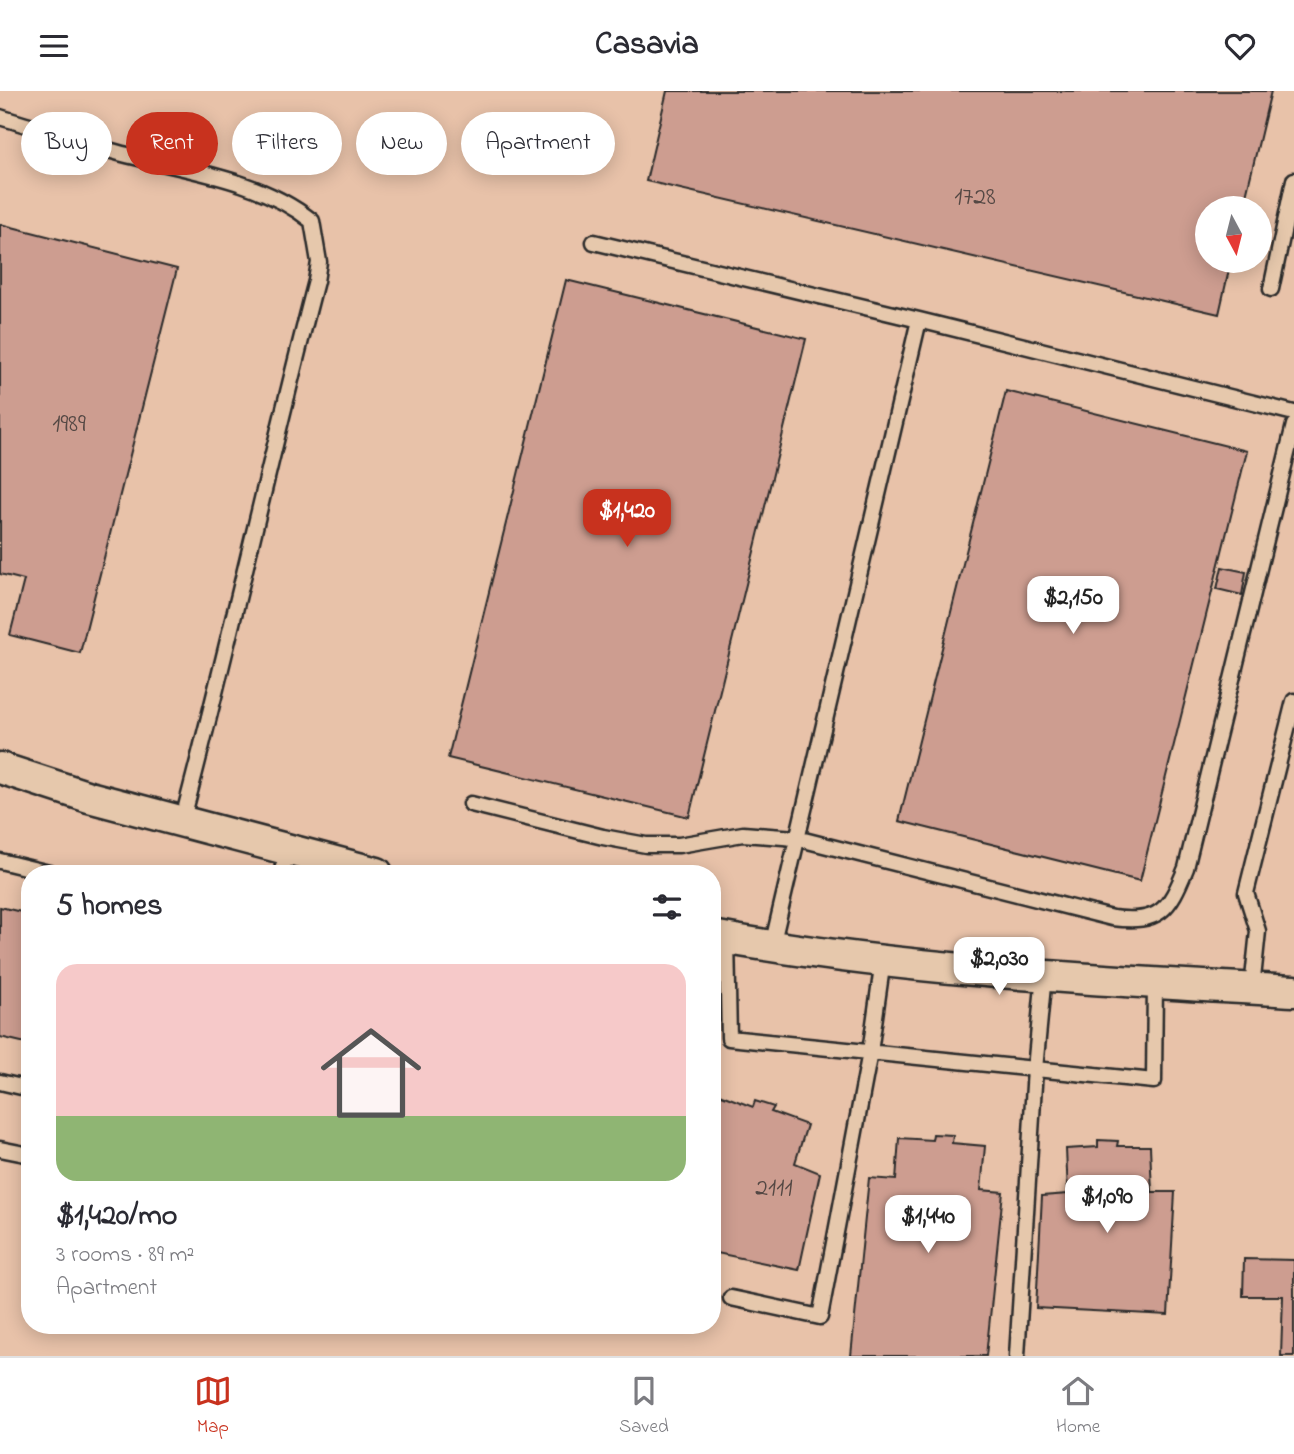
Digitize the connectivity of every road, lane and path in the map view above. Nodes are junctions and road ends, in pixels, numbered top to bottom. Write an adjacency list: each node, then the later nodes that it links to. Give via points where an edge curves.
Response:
1 (0, 117): 11 (lane, via 247,185 294,206 312,221 319,263 316,281)
2 (1294, 180): 4 (lane)
3 (594, 242): 5 (lane)
4 (1271, 289)
5 (919, 320): 6 (lane); 12 (lane)
6 (1294, 414)
7 (1294, 425): 12 (lane, via 1186,868 1165,907 1136,921 1112,918)
8 (1294, 701): 23 (lane, via 1246,893 1258,931)
9 (0, 768): 11 (street)
10 (471, 804): 12 (lane, via 646,845 679,845 743,834)
11 (182, 822): 14 (street)
12 (796, 838): 18 (lane)
13 (0, 861): 16 (lane)
14 (285, 862): 15 (street)
15 (310, 865)
16 (21, 866)
17 (721, 937): 18 (street)
18 (772, 946): 20 (street)
19 (721, 948): 25 (lane, via 729,1038)
20 (883, 960): 21 (street); 25 (lane)
21 (1044, 975): 22 (street); 26 (lane)
22 (1155, 983): 23 (street); 26 (lane, via 1154,1081)
23 (1252, 988): 24 (street)
24 (1294, 991)
25 (870, 1052): 26 (lane); 31 (lane, via 820,1317)
26 (1035, 1069): 32 (lane)
27 (0, 1081): 28 (lane)
28 (21, 1087)
29 (0, 1149): 30 (lane)
30 (21, 1153)
31 (732, 1298)
32 (1017, 1356)

